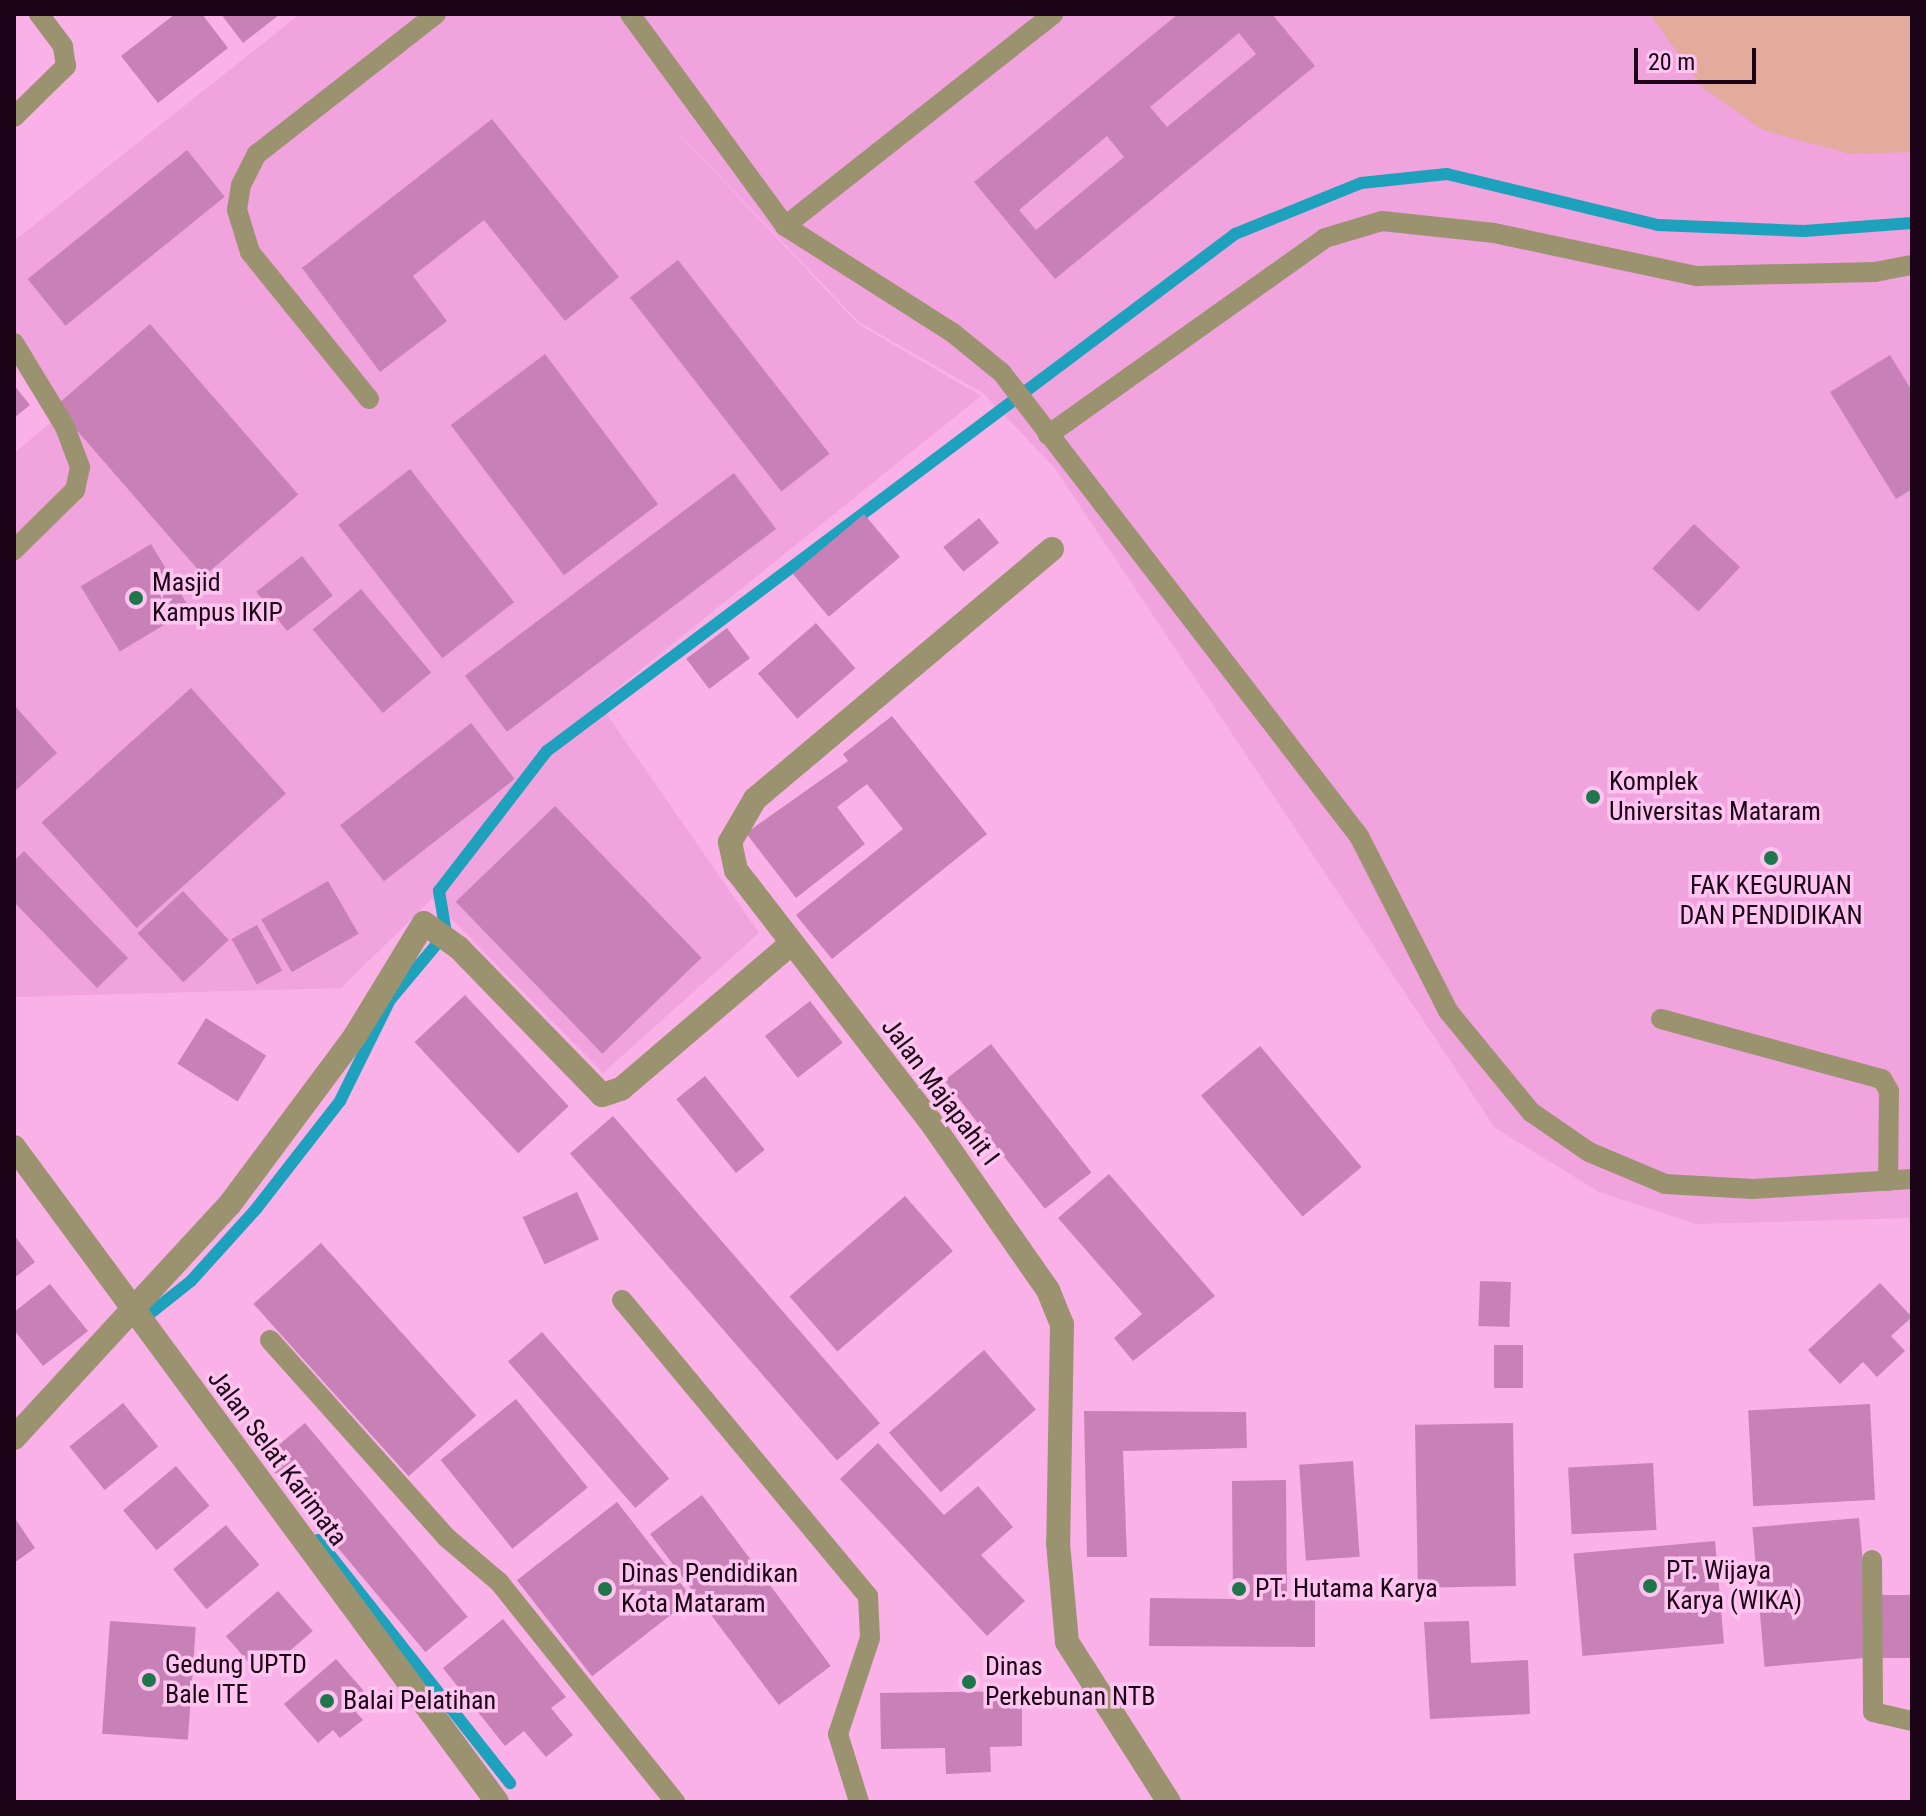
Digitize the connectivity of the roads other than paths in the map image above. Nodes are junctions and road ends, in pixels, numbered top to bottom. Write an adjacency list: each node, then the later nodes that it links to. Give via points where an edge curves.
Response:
1 (39, 14): 5 (lane, via 63,46 66,66)
2 (436, 14): 9 (lane, via 257,154 241,185 237,210 250,252)
3 (630, 14): 6 (lane)
4 (1053, 14): 6 (lane)
5 (14, 117)
6 (785, 226): 10 (lane, via 953,333 1002,373)
7 (1912, 265): 10 (lane, via 1875,272 1697,276 1494,233 1382,221 1325,238)
8 (14, 343): 12 (lane, via 65,427 80,467 75,490)
9 (369, 399)
10 (1048, 435): 17 (lane, via 1359,836 1448,1011 1531,1112 1589,1152 1665,1184 1753,1189)
11 (1052, 549): 13 (street, Jalan Majapahit I, via 736,823 730,842 736,870)
12 (14, 550)
13 (791, 944): 19 (street, via 612,1095 602,1095 459,948 424,923 290,1125); 27 (street, Jalan Majapahit I, via 930,1121 1048,1290 1062,1324 1058,1543 1067,1642)
14 (1661, 1019): 17 (lane, via 1882,1079 1889,1091)
15 (14, 1147): 19 (street, Jalan Selat Karimata)
16 (1912, 1179): 17 (lane)
17 (1888, 1181)
18 (622, 1300): 26 (lane, via 868,1596 870,1638 838,1734)
19 (132, 1311): 21 (street); 24 (street, Jalan Selat Karimata)
20 (270, 1340): 25 (lane, via 446,1537 499,1582)
21 (14, 1438)
22 (1872, 1560): 23 (lane, via 1873,1712)
23 (1912, 1721)
24 (497, 1802)
25 (675, 1802)
26 (859, 1802)
27 (1169, 1802)

